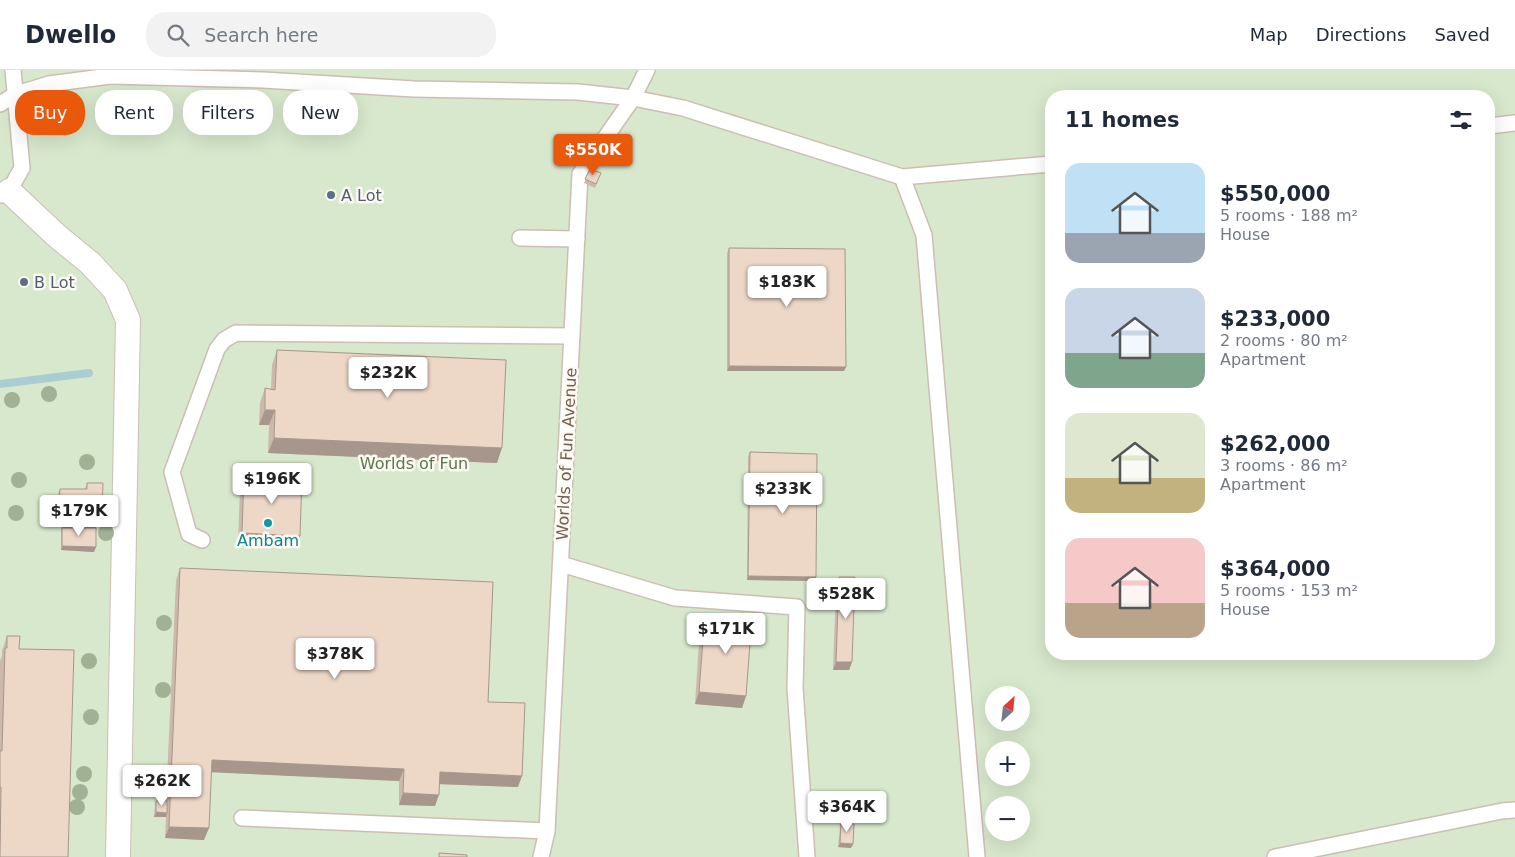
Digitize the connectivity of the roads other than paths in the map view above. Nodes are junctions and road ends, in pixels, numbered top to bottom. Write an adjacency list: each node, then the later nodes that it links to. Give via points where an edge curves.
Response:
1 (13, 70): 3 (lane)
2 (647, 70): 6 (lane, Worlds of Fun Avenue)
3 (16, 90)
4 (29, 90): 6 (lane, via 48,84 110,76 264,80 414,90 578,92)
5 (15, 95): 7 (lane)
6 (632, 98): 12 (lane, via 683,108); 15 (lane, Worlds of Fun Avenue, via 580,174)
7 (0, 104)
8 (1515, 123): 9 (lane)
9 (1495, 125)
10 (19, 135): 13 (lane, via 22,168)
11 (1045, 165): 12 (lane)
12 (902, 177): 25 (lane, via 924,235)
13 (4, 193): 22 (street, via 90,263 115,290 128,320)
14 (520, 238): 15 (lane)
15 (577, 239): 16 (lane, Worlds of Fun Avenue)
16 (572, 336): 17 (lane, via 236,333 217,349 172,472 189,534); 18 (lane, Worlds of Fun Avenue)
17 (202, 540)
18 (560, 564): 21 (lane, Worlds of Fun Avenue); 24 (lane, via 675,598 797,607 795,688)
19 (1515, 810): 26 (lane)
20 (242, 818): 21 (lane)
21 (547, 830): 23 (lane, Worlds of Fun Avenue)
22 (118, 857)
23 (540, 857)
24 (807, 857)
25 (977, 857)
26 (1275, 857)

